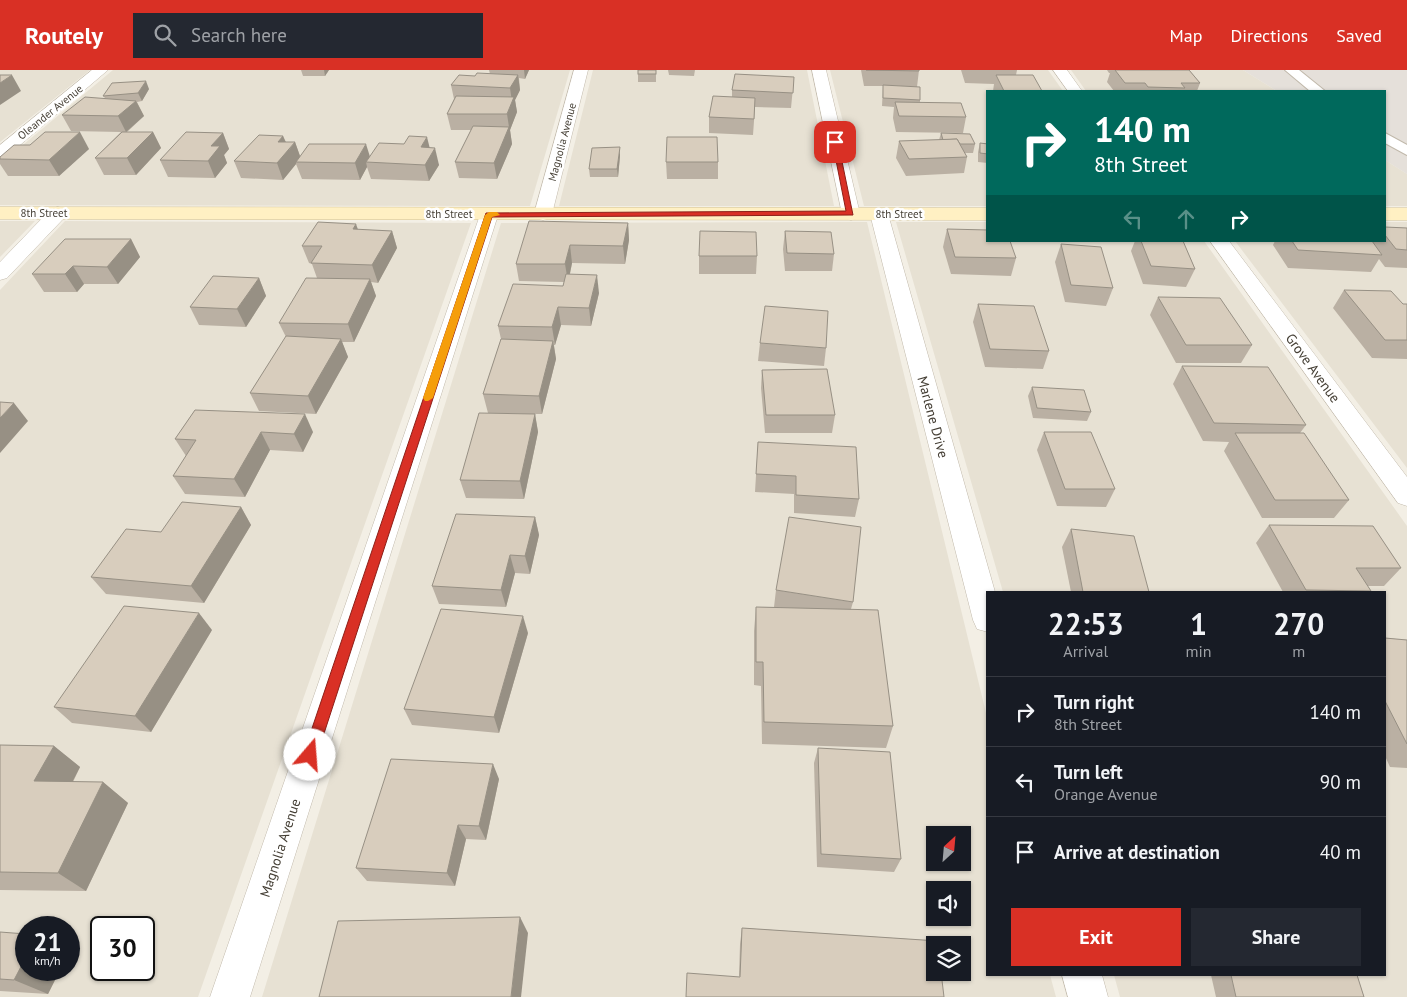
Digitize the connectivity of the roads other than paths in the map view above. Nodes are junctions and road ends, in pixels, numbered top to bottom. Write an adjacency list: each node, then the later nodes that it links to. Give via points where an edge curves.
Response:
1 (101, 70): 10 (street, Oleander Avenue)
2 (581, 70): 13 (street, Magnolia Avenue)
3 (819, 70): 14 (street)
4 (1060, 70): 6 (street)
5 (1291, 70): 7 (lane)
6 (1073, 90)
7 (1317, 90)
8 (1386, 138): 9 (lane)
9 (1407, 151)
10 (0, 153)
11 (0, 213): 12 (street, 8th Street)
12 (58, 213): 19 (street, 8th Street); 21 (street)
13 (542, 214): 14 (street, 8th Street); 19 (street, 8th Street)
14 (851, 214): 15 (street, 8th Street)
15 (880, 214): 16 (street, 8th Street); 23 (street, Marlene Drive)
16 (986, 214)
17 (1386, 214): 18 (street)
18 (1407, 214)
19 (489, 215): 25 (street, Magnolia Avenue)
20 (1220, 242): 22 (street, Grove Avenue)
21 (0, 274)
22 (1407, 496)
23 (986, 612)
24 (1082, 976): 26 (street)
25 (230, 997)
26 (1088, 997)

